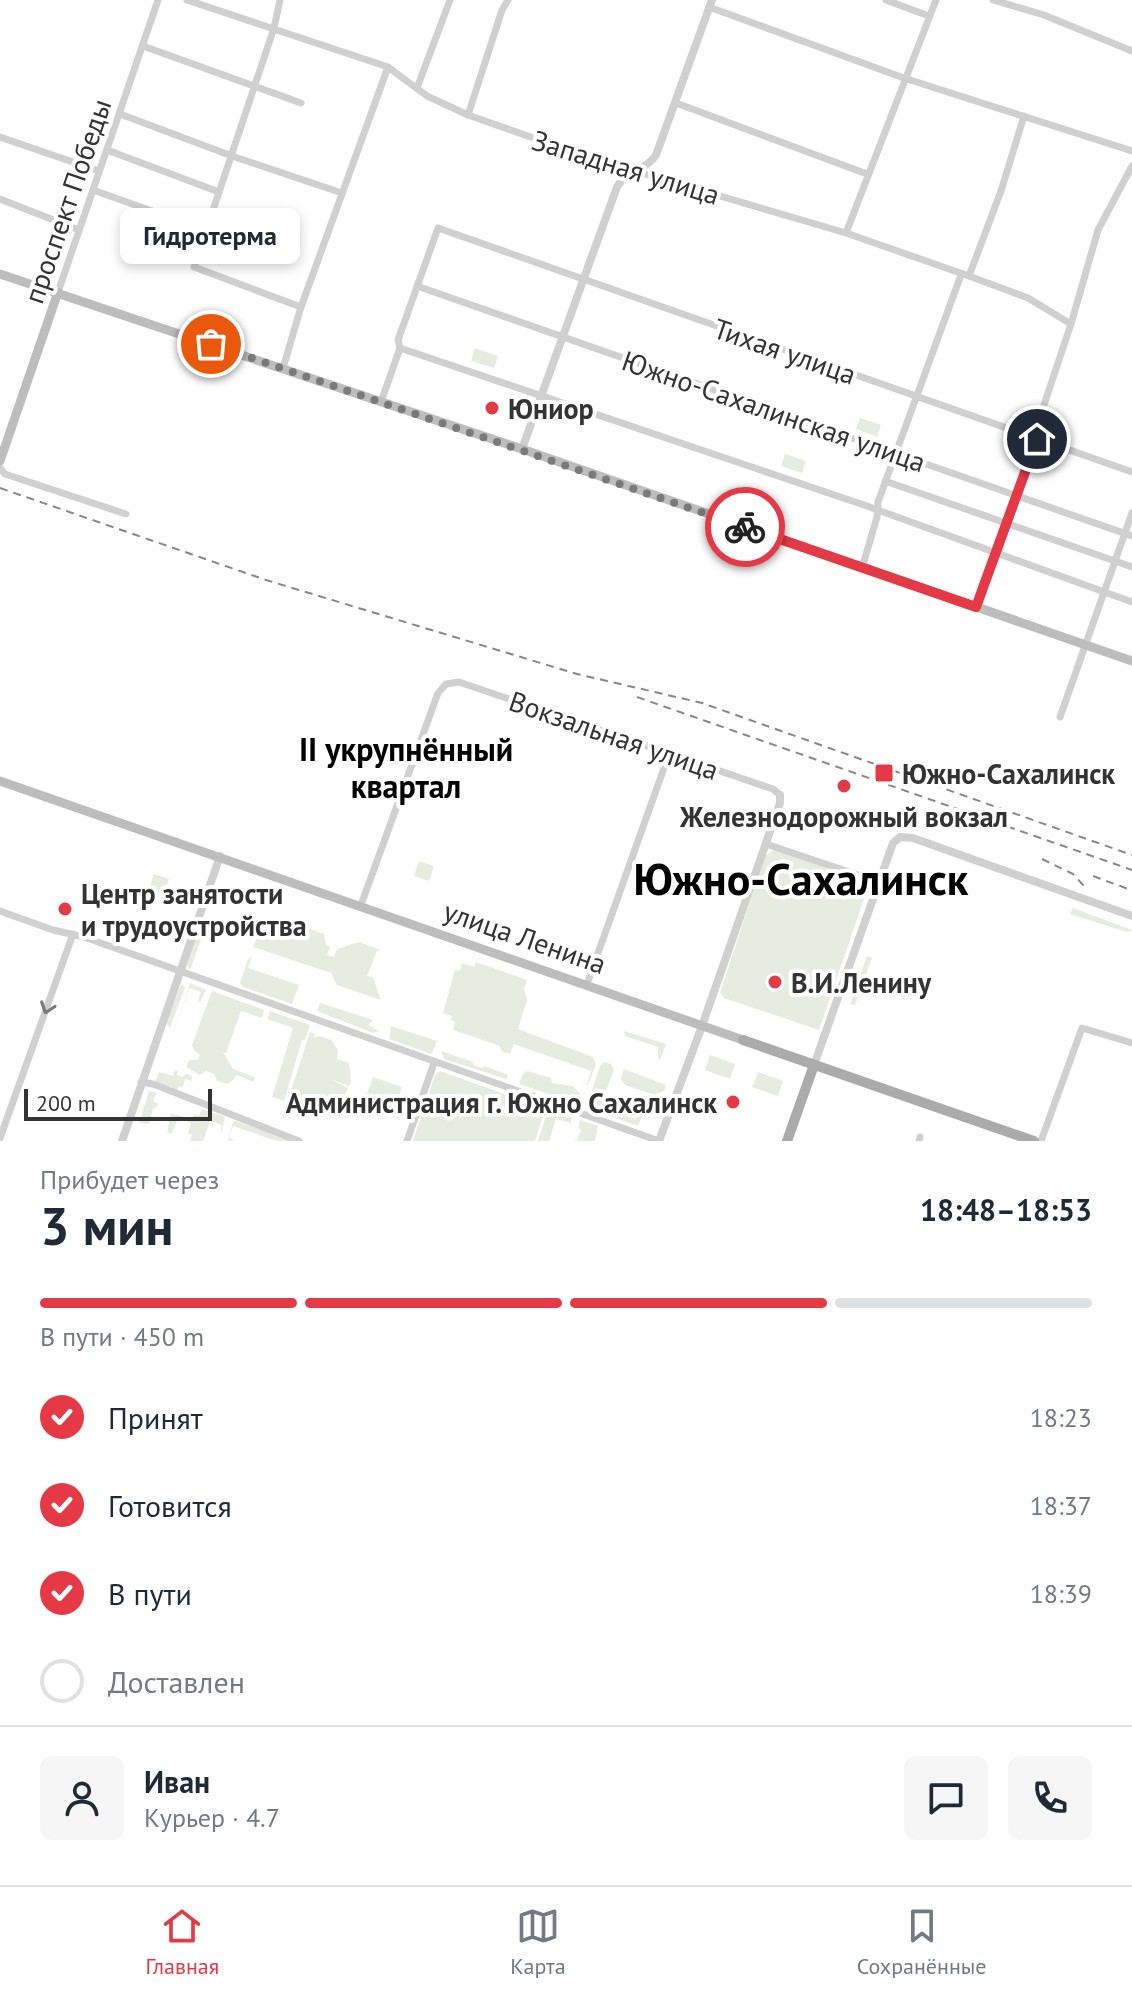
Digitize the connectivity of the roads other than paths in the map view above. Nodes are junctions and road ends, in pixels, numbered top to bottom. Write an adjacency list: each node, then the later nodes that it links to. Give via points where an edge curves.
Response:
1 (158, 0): 12 (street, проспект Победы)
2 (187, 0): 11 (street, Западная улица)
3 (280, 0): 11 (street)
4 (450, 0): 17 (street)
5 (508, 0): 21 (street)
6 (886, 0): 10 (street)
7 (936, 0): 10 (street)
8 (993, 0): 13 (street)
9 (711, 4): 15 (street); 19 (street)
10 (929, 16): 15 (street)
11 (274, 28): 14 (street, Западная улица); 16 (street)
12 (143, 46): 16 (street); 20 (street, проспект Победы)
13 (1132, 51)
14 (388, 67): 17 (street, Западная улица); 33 (street)
15 (904, 78): 22 (street); 30 (street)
16 (255, 85): 18 (street); 26 (street)
17 (417, 88): 21 (street, Западная улица)
18 (301, 103)
19 (676, 103): 29 (street, via 656,155); 30 (street)
20 (120, 114): 24 (street, проспект Победы); 26 (street)
21 (468, 115): 29 (street, Западная улица)
22 (1024, 116): 25 (street); 39 (street, via 1001,191)
23 (0, 137): 28 (street)
24 (107, 150): 28 (street, проспект Победы); 32 (street)
25 (1132, 151)
26 (232, 156): 32 (street); 33 (street)
27 (1132, 166): 44 (street, via 1099,228)
28 (99, 171): 31 (street, проспект Победы)
29 (632, 172): 37 (street, Западная улица); 40 (street, via 617,187)
30 (867, 174): 37 (street)
31 (93, 190): 35 (street, проспект Победы); 36 (street)
32 (219, 192): 36 (street)
33 (342, 193): 43 (street)
34 (0, 199): 35 (street)
35 (79, 230): 42 (street, проспект Победы)
36 (205, 230): 43 (street, via 194,267)
37 (846, 233): 39 (street, Западная улица)
38 (0, 274): 42 (main road)
39 (965, 276): 44 (street, Западная улица, via 1028,298); 49 (street)
40 (582, 280): 41 (street, Тихая улица, via 438,228); 45 (street); 49 (street, Тихая улица)
41 (417, 286): 45 (street, Южно-Сахалинская улица); 46 (street, via 398,340)
42 (58, 292): 47 (main road); 54 (main road, проспект Победы)
43 (301, 307): 47 (street)
44 (1071, 324): 51 (street)
45 (561, 336): 48 (street); 53 (street, Южно-Сахалинская улица)
46 (400, 348): 48 (street); 50 (street)
47 (283, 368): 50 (main road)
48 (541, 394): 52 (street); 59 (street)
49 (917, 396): 51 (street, Тихая улица); 53 (street)
50 (381, 402): 52 (main road)
51 (1037, 439): 56 (street, Тихая улица); 58 (street)
52 (522, 449): 67 (main road)
53 (895, 454): 57 (street); 58 (street, Южно-Сахалинская улица)
54 (0, 461)
55 (0, 468): 61 (street)
56 (1132, 472)
57 (885, 481): 59 (street); 62 (street)
58 (1017, 496): 62 (street); 63 (street, Южно-Сахалинская улица)
59 (877, 510): 64 (street); 67 (street)
60 (1132, 513): 63 (street)
61 (126, 514)
62 (1007, 523): 64 (street); 65 (street)
63 (1128, 535): 65 (street)
64 (996, 552): 68 (street); 70 (street)
65 (1115, 561): 66 (street); 68 (street)
66 (1132, 567)
67 (862, 568): 70 (main road)
68 (1104, 592): 69 (street); 71 (street)
69 (1132, 602)
70 (976, 607): 71 (main road)
71 (1086, 646): 72 (main road); 73 (street)
72 (1132, 661)
73 (1060, 717)
74 (669, 754): 76 (street, Вокзальная улица); 80 (street, Вокзальная улица, via 459,682 446,684 438,693); 85 (street)
75 (0, 781): 78 (main road, улица Ленина)
76 (780, 795): 77 (street)
77 (766, 844): 79 (street); 86 (street)
78 (220, 856): 80 (main road, улица Ленина); 84 (street)
79 (879, 882): 82 (street, via 893,843 900,837 913,838); 90 (street)
80 (361, 905): 85 (main road, улица Ленина)
81 (0, 911): 83 (street)
82 (1132, 916)
83 (73, 934): 84 (street); 92 (street, one-way to 92)
84 (180, 972): 89 (street); 91 (street)
85 (587, 984): 86 (main road, улица Ленина)
86 (702, 1026): 87 (main road, улица Ленина); 96 (street)
87 (743, 1040): 90 (main road, улица Ленина)
88 (1132, 1043): 99 (street, via 1082,1028)
89 (434, 1063): 95 (street); 96 (street)
90 (814, 1065): 97 (main road); 98 (main road, улица Ленина)
91 (141, 1082): 93 (street); 94 (street)
92 (0, 1138)
93 (122, 1141)
94 (299, 1141)
95 (407, 1141)
96 (659, 1141)
97 (787, 1141)
98 (1034, 1141)
99 (1041, 1141)

